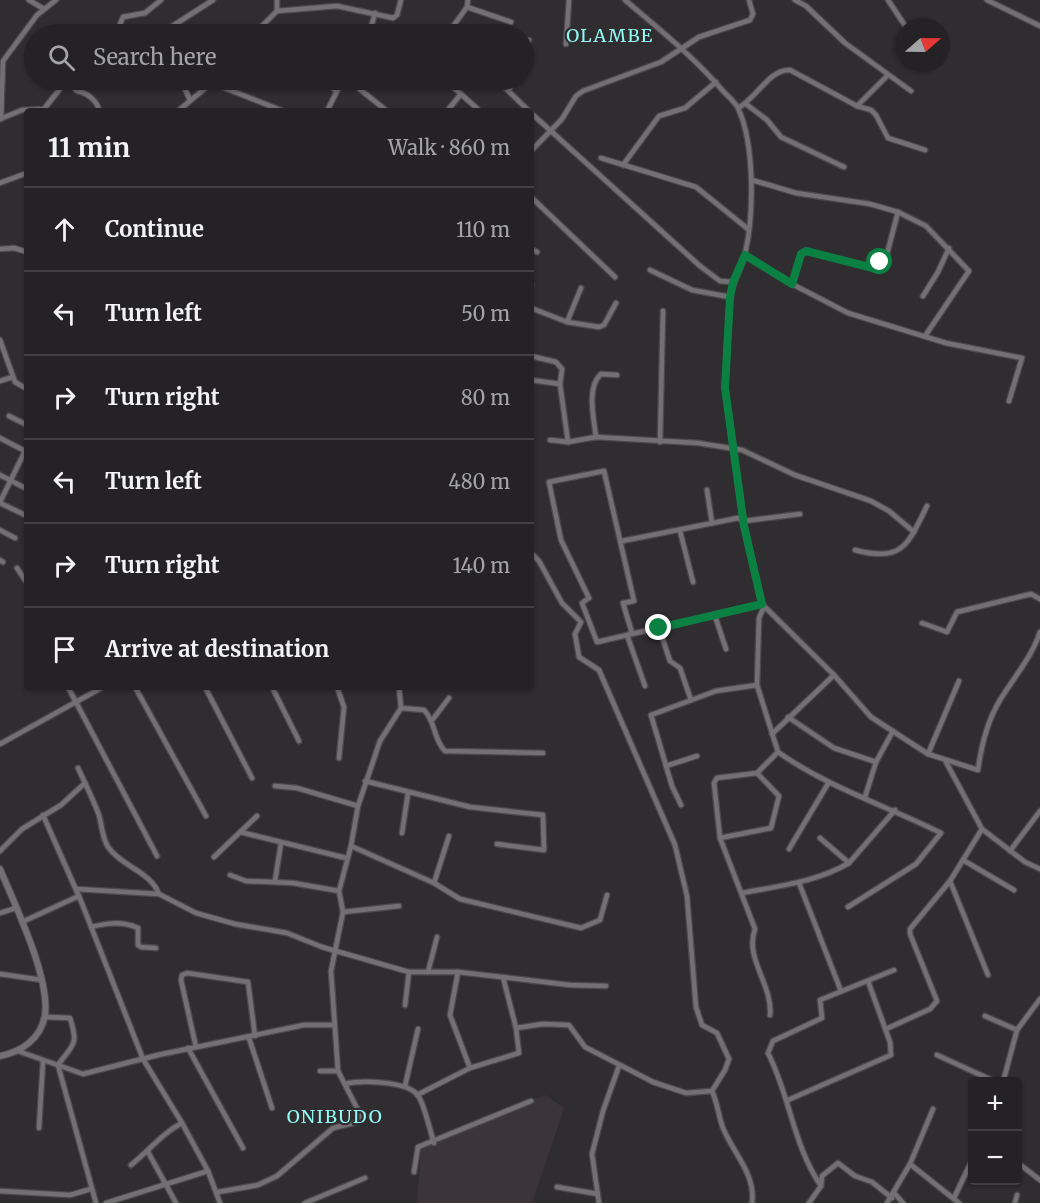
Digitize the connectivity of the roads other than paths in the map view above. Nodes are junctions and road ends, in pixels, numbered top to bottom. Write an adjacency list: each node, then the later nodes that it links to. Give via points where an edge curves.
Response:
1 (29, 0): 15 (street)
2 (56, 0): 15 (street)
3 (161, 0): 21 (street, via 145,13 123,17)
4 (213, 0): 22 (street)
5 (277, 0): 16 (street)
6 (401, 0): 17 (street, via 393,18)
7 (468, 0): 14 (street)
8 (568, 0): 28 (street)
9 (625, 0): 29 (street)
10 (749, 0): 29 (street, via 753,15 750,20 699,37)
11 (795, 0): 32 (street, via 811,9 845,44)
12 (888, 0): 18 (street)
13 (987, 0): 26 (street)
14 (467, 7): 19 (street); 25 (street)
15 (44, 9): 20 (street)
16 (277, 11): 17 (street, via 337,6); 23 (street)
17 (375, 13): 24 (street)
18 (900, 18)
19 (511, 22)
20 (32, 24)
21 (120, 24)
22 (176, 24)
23 (265, 24)
24 (372, 24)
25 (455, 24)
26 (1040, 26)
27 (24, 34): 31 (street)
28 (566, 44)
29 (683, 49): 33 (street); 61 (street, via 661,62 583,91)
30 (0, 53): 31 (street)
31 (6, 56): 60 (street, via 1,65)
32 (887, 76): 43 (street); 47 (street)
33 (716, 82): 57 (street); 65 (street, via 685,108 659,116)
34 (59, 90): 48 (street)
35 (76, 90): 49 (street)
36 (186, 90): 45 (street)
37 (202, 90): 45 (street)
38 (234, 90): 51 (street)
39 (362, 90): 53 (street)
40 (456, 90): 44 (street)
41 (509, 90): 56 (street)
42 (336, 91): 52 (street)
43 (911, 91)
44 (461, 94): 54 (street); 55 (street)
45 (190, 100): 50 (street)
46 (746, 104): 47 (street, via 778,71 785,70); 57 (street); 66 (street, via 781,137)
47 (857, 106): 63 (street, via 873,112 888,138)
48 (45, 108)
49 (98, 108)
50 (181, 108)
51 (276, 108)
52 (328, 108)
53 (383, 108)
54 (449, 108)
55 (477, 108)
56 (526, 108)
57 (738, 108): 68 (street)
58 (24, 110): 60 (street)
59 (534, 116): 61 (street)
60 (1, 119)
61 (550, 132): 62 (street); 81 (street, via 700,266 720,281)
62 (534, 149)
63 (925, 150)
64 (601, 158): 65 (street)
65 (623, 165): 72 (street, via 696,188)
66 (844, 167)
67 (24, 174): 69 (street)
68 (752, 180): 71 (street, via 796,193); 72 (street)
69 (0, 183)
70 (534, 200): 80 (street)
71 (898, 212): 73 (street, via 926,226); 82 (street, via 887,254 876,268 806,251 801,254)
72 (748, 229): 78 (street)
73 (949, 248): 84 (street); 90 (street, via 969,271)
74 (0, 249): 76 (street)
75 (534, 250): 77 (street)
76 (24, 251)
77 (537, 252)
78 (745, 255): 81 (street); 82 (street)
79 (650, 270): 85 (street, via 692,290)
80 (615, 278)
81 (733, 282): 85 (street)
82 (792, 284): 90 (street, via 848,313)
83 (581, 288): 89 (street)
84 (923, 296)
85 (730, 297): 107 (street, via 725,388)
86 (616, 303): 89 (street, via 602,327)
87 (534, 309): 89 (street)
88 (663, 311): 106 (street)
89 (567, 322)
90 (925, 336): 99 (street, via 1022,358)
91 (0, 340): 94 (street)
92 (534, 357): 97 (street, via 559,363)
93 (617, 375): 102 (street, via 601,374 594,381)
94 (14, 377): 96 (street); 98 (street, via 17,385)
95 (534, 380): 97 (street)
96 (0, 381)
97 (560, 384): 105 (street)
98 (24, 388)
99 (1009, 401)
100 (9, 416): 101 (street)
101 (24, 424)
102 (596, 437): 105 (street); 106 (street)
103 (0, 438): 108 (street)
104 (550, 440): 105 (street)
105 (568, 442)
106 (660, 442): 107 (street)
107 (732, 448): 118 (street); 122 (street, via 871,501)
108 (24, 449)
109 (24, 454): 111 (street)
110 (0, 475): 111 (street)
111 (11, 481): 112 (street); 114 (street)
112 (24, 488)
113 (707, 490): 119 (street)
114 (0, 503): 117 (street)
115 (927, 506): 122 (street)
116 (800, 514): 118 (street)
117 (24, 515)
118 (744, 521): 119 (street, via 738,518); 131 (street)
119 (712, 523): 121 (street)
120 (0, 530): 123 (street)
121 (680, 531): 124 (street); 129 (street)
122 (914, 532): 125 (street, via 907,545 892,554 876,556)
123 (15, 538)
124 (622, 541): 136 (street, via 634,601 623,603); 136 (street, via 604,471 549,482 561,540 589,598 582,603 597,642)
125 (855, 550)
126 (534, 556): 265 (street, via 562,603 581,622 575,634 579,657 599,670 675,845 687,896 696,1007 702,1025 717,1033 729,1059)
127 (17, 568): 128 (street)
128 (24, 578)
129 (693, 582)
130 (1040, 599): 133 (street, via 1031,594 957,612 947,632)
131 (763, 606): 132 (street); 138 (street); 140 (street, via 759,618)
132 (715, 616): 134 (street); 137 (street)
133 (922, 623)
134 (659, 628): 136 (street); 150 (street, via 670,661 680,668)
135 (1040, 632): 165 (street, via 1035,647 999,702 981,747 978,770)
136 (630, 634): 141 (street)
137 (726, 649)
138 (834, 675): 153 (street); 155 (street, via 871,717)
139 (959, 681): 161 (street)
140 (757, 685): 150 (street, via 716,691); 156 (street)
141 (645, 686)
142 (69, 690): 151 (street)
143 (97, 690): 151 (street)
144 (137, 690): 181 (street)
145 (207, 690): 169 (street)
146 (274, 690): 157 (street)
147 (338, 690): 163 (street, via 344,707)
148 (399, 690): 152 (street)
149 (449, 698): 154 (street)
150 (691, 700): 166 (street, via 651,715)
151 (75, 702): 158 (street); 195 (street)
152 (401, 708): 154 (street, via 424,710); 170 (street, via 380,741)
153 (788, 717): 156 (street); 164 (street, via 834,748)
154 (433, 719): 160 (street, via 439,745 445,751)
155 (893, 731): 161 (street); 164 (street)
156 (772, 734): 159 (street)
157 (299, 741)
158 (0, 744)
159 (778, 752): 168 (street); 171 (street)
160 (543, 753)
161 (928, 754): 165 (street)
162 (697, 756): 166 (street)
163 (339, 758)
164 (876, 762): 175 (street)
165 (946, 762): 183 (street)
166 (666, 766): 176 (street)
167 (78, 768): 172 (street)
168 (757, 773): 187 (street, via 717,778 714,783); 187 (street, via 779,796 771,828)
169 (252, 778)
170 (365, 781): 174 (street); 177 (street)
171 (829, 782): 175 (street); 192 (street)
172 (85, 783): 180 (street); 211 (street, via 107,844 148,878)
173 (275, 786): 177 (street, via 297,788)
174 (408, 793): 185 (street); 190 (street, via 470,807 543,815 544,850)
175 (865, 796): 178 (street)
176 (681, 805)
177 (358, 806): 191 (street)
178 (895, 810): 199 (street); 215 (street, via 941,833 916,864)
179 (1040, 811): 193 (street)
180 (43, 815): 194 (street); 207 (street)
181 (206, 816)
182 (257, 816): 184 (street)
183 (982, 829): 193 (street); 198 (street)
184 (240, 832): 189 (street); 196 (street)
185 (402, 833)
186 (449, 836): 205 (street)
187 (720, 838): 210 (street)
188 (820, 838): 199 (street)
189 (281, 843): 197 (street); 204 (street)
190 (497, 844)
191 (351, 846): 197 (street); 205 (street)
192 (789, 849)
193 (1010, 850): 201 (street)
194 (0, 851)
195 (157, 856)
196 (214, 857)
197 (346, 858): 209 (street)
198 (963, 860): 203 (street); 208 (street)
199 (849, 863): 206 (street)
200 (0, 869): 216 (main road)
201 (1040, 869)
202 (230, 875): 204 (street, via 246,881)
203 (950, 881): 229 (street); 245 (street, via 910,929 937,1001 930,1009)
204 (275, 882): 209 (street)
205 (434, 883): 212 (street, via 460,899 581,928 600,920)
206 (799, 883): 210 (street); 234 (street)
207 (76, 889): 211 (street); 213 (street)
208 (1014, 890)
209 (339, 891): 217 (street)
210 (742, 893): 239 (street, via 755,929 750,941 771,1000)
211 (159, 894): 223 (street, via 196,913 287,933)
212 (607, 895)
213 (79, 896): 219 (street); 220 (street)
214 (399, 906): 217 (street)
215 (848, 907)
216 (16, 908): 218 (street); 219 (main road)
217 (343, 912): 223 (street)
218 (0, 913)
219 (22, 922): 231 (main road)
220 (91, 927): 222 (street, via 110,923 138,927 138,945); 254 (street)
221 (437, 937): 226 (street)
222 (156, 948)
223 (334, 950): 225 (street); 242 (street)
224 (894, 970): 232 (street)
225 (409, 972): 226 (street); 236 (street)
226 (428, 972): 227 (street)
227 (458, 972): 230 (street); 258 (street, via 450,1015)
228 (0, 974): 231 (street)
229 (988, 975)
230 (503, 977): 233 (street, via 570,986); 243 (street)
231 (42, 980): 241 (main road)
232 (868, 981): 234 (street); 245 (street)
233 (606, 986)
234 (841, 991): 267 (street, via 820,1000 822,1018 773,1041 768,1053)
235 (1040, 999): 237 (street)
236 (405, 1005)
237 (1034, 1007): 238 (street); 246 (street)
238 (1040, 1011)
239 (770, 1015)
240 (985, 1016): 246 (street)
241 (45, 1017): 251 (main road, via 36,1036); 256 (street, via 70,1018 74,1030 70,1053)
242 (333, 1025): 247 (street, via 304,1025); 260 (street)
243 (516, 1028): 257 (street, via 569,1025 585,1047); 258 (street, via 519,1053)
244 (418, 1029): 264 (street)
245 (885, 1029): 267 (street, via 891,1055)
246 (1017, 1030): 262 (street)
247 (255, 1036): 248 (street); 249 (street, via 248,982 187,973 181,980)
248 (249, 1038): 249 (street); 269 (street)
249 (196, 1047): 250 (street)
250 (188, 1048): 254 (street); 274 (street)
251 (18, 1051): 253 (main road); 255 (street)
252 (937, 1055): 261 (street)
253 (0, 1056)
254 (143, 1059): 256 (street, via 83,1074); 271 (street)
255 (43, 1061): 256 (street); 272 (street)
256 (58, 1065): 287 (street)
257 (619, 1066): 265 (street, via 686,1093); 290 (street, via 592,1154)
258 (470, 1068): 266 (street)
259 (320, 1071): 260 (street)
260 (338, 1071): 263 (street)
261 (985, 1077)
262 (1004, 1077)
263 (345, 1084): 264 (street, via 356,1081); 289 (street, via 361,1116 357,1122 333,1128 268,1181)
264 (405, 1086): 266 (street)
265 (712, 1091): 300 (street, via 723,1127 745,1166)
266 (417, 1095): 273 (street)
267 (788, 1100): 285 (street, via 792,1125 808,1167)
268 (531, 1101): 273 (street)
269 (272, 1108)
270 (933, 1109): 276 (street)
271 (182, 1123): 275 (street, via 163,1133); 280 (street)
272 (39, 1128)
273 (434, 1143): 281 (street, via 418,1147)
274 (243, 1148)
275 (148, 1152): 277 (street); 284 (street)
276 (910, 1164): 292 (street); 293 (street)
277 (131, 1165)
278 (1022, 1167): 283 (street)
279 (968, 1168): 293 (street)
280 (208, 1171): 284 (street); 289 (street)
281 (414, 1172)
282 (365, 1178): 298 (street)
283 (1040, 1180)
284 (164, 1184): 295 (street); 296 (street)
285 (821, 1186): 292 (street, via 822,1176 838,1162 855,1176); 301 (street)
286 (557, 1187): 290 (street)
287 (91, 1189): 288 (street, via 70,1195); 294 (street)
288 (0, 1191)
289 (218, 1192): 297 (street)
290 (598, 1194): 299 (street)
291 (1017, 1195): 305 (street)
292 (894, 1196): 302 (street); 303 (street)
293 (954, 1198): 304 (street)
294 (96, 1203)
295 (106, 1203)
296 (176, 1203)
297 (220, 1203)
298 (305, 1203)
299 (599, 1203)
300 (752, 1203)
301 (809, 1203)
302 (887, 1203)
303 (903, 1203)
304 (959, 1203)
305 (1015, 1203)

